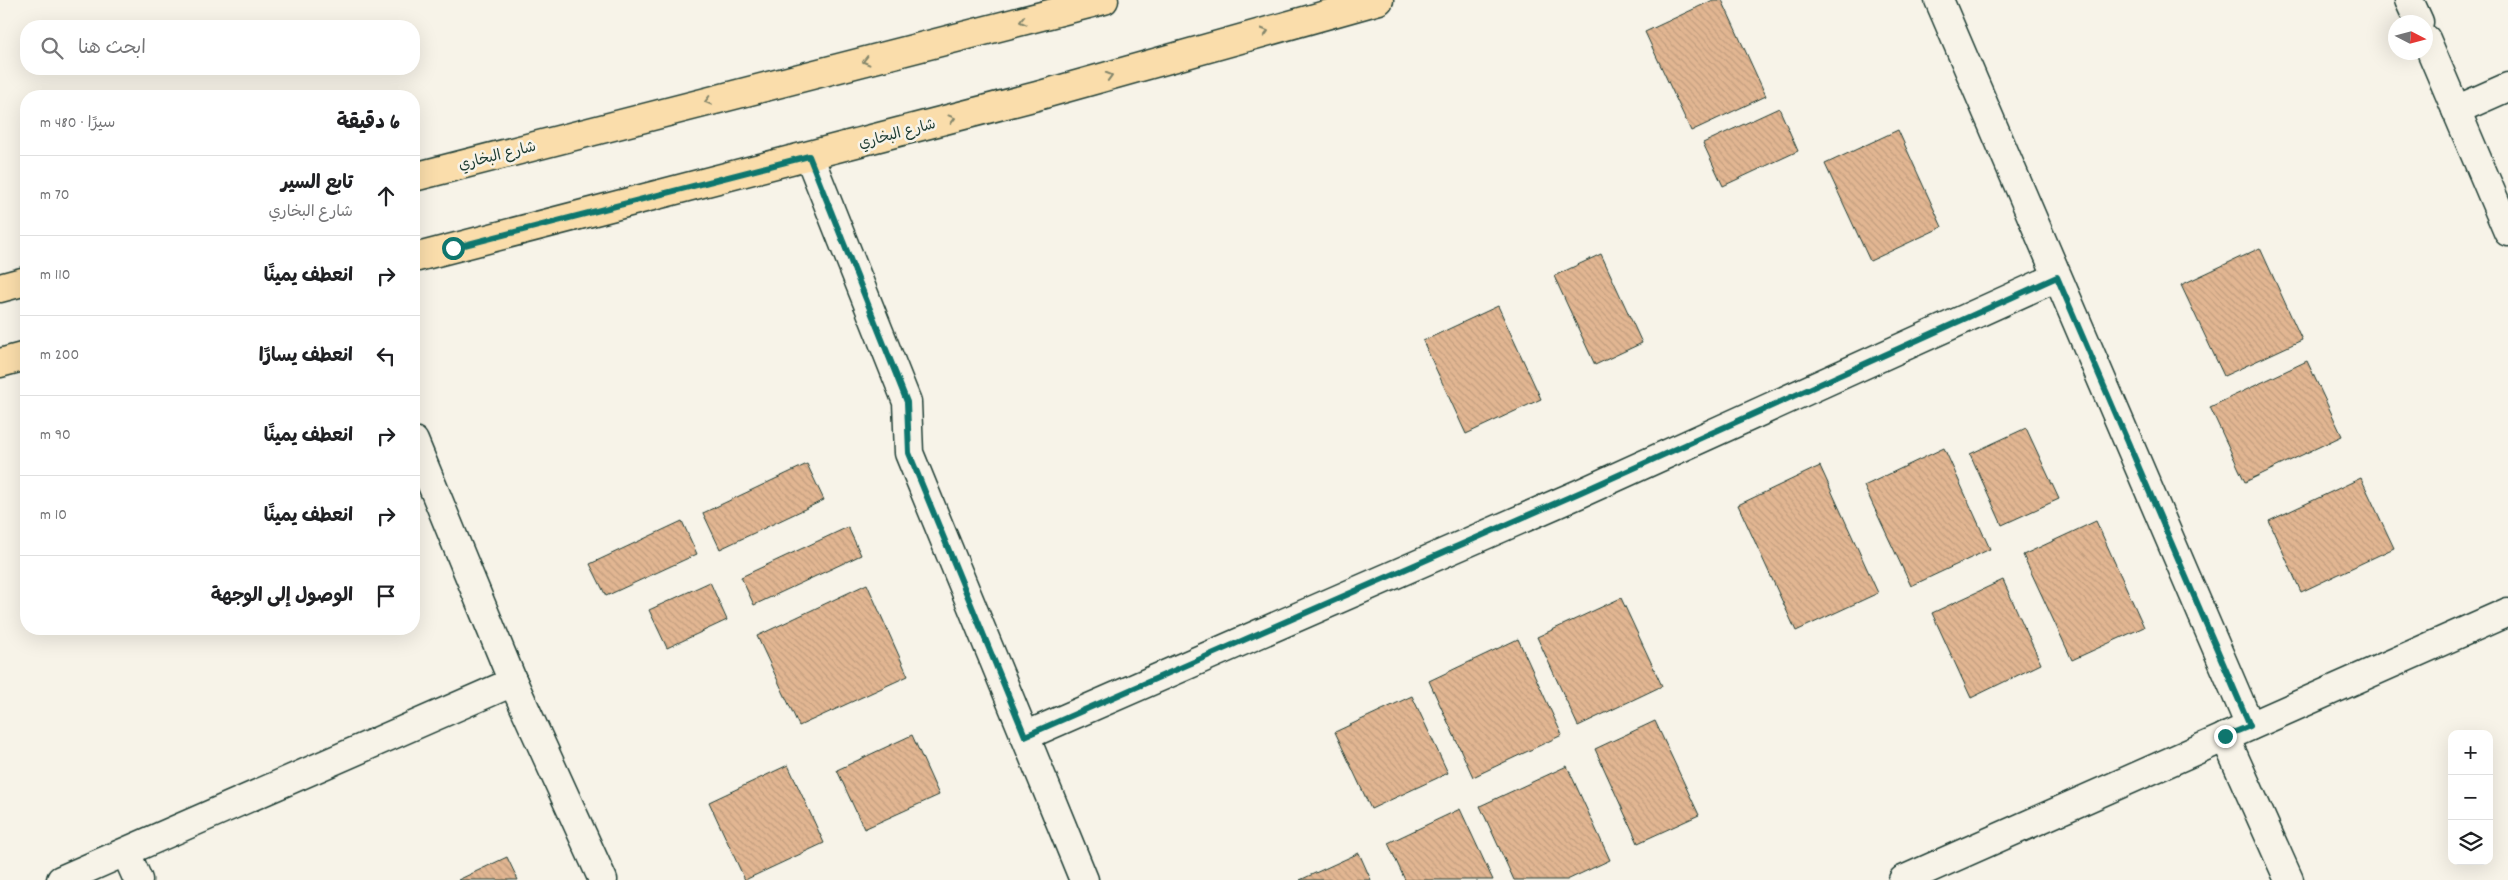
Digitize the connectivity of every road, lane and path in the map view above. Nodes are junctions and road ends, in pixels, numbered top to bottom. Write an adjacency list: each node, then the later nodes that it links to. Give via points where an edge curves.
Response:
1 (1104, 0): 10 (main road, شارع البخاري, one-way to 10)
2 (1379, 0): 9 (main road, شارع البخاري, one-way to 2)
3 (1938, 0): 13 (street)
4 (2409, 0): 5 (street)
5 (2415, 15)
6 (2433, 56): 8 (street)
7 (2508, 87): 8 (street)
8 (2456, 110): 11 (street)
9 (809, 156): 12 (main road, شارع البخاري); 22 (street, via 907,402 909,453)
10 (420, 175)
11 (2508, 232)
12 (420, 256)
13 (2057, 277): 21 (street); 22 (street, via 1590,488)
14 (20, 283): 15 (main road)
15 (0, 288)
16 (20, 358): 17 (main road)
17 (0, 363)
18 (420, 456): 20 (street)
19 (2508, 612): 21 (street)
20 (513, 682): 24 (street); 27 (street)
21 (2250, 726): 23 (street)
22 (1025, 736): 28 (street)
23 (2225, 736): 29 (street); 30 (street)
24 (126, 853): 25 (street); 26 (street)
25 (61, 880)
26 (138, 880)
27 (603, 880)
28 (1084, 880)
29 (1903, 880)
30 (2289, 880)

